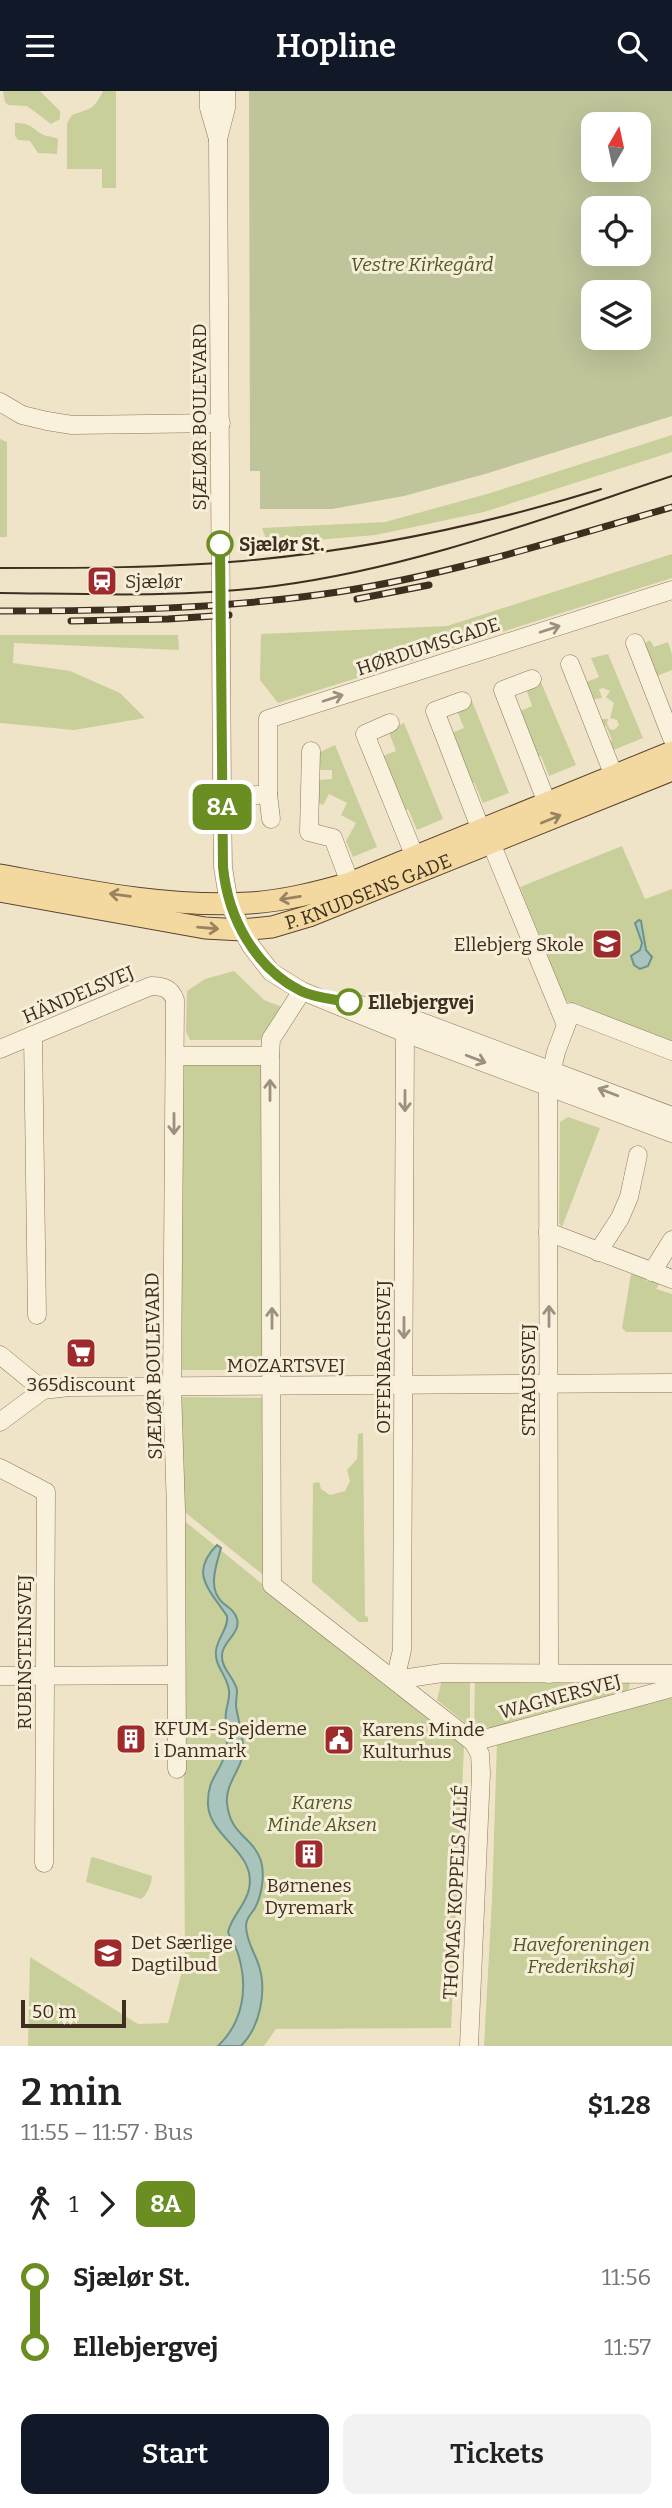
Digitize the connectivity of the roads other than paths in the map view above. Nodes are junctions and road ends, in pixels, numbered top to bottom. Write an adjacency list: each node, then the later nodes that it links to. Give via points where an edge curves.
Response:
1 (209, 91): 3 (street, SJÆLØR BOULEVARD)
2 (226, 91): 3 (street, SJÆLØR BOULEVARD)
3 (218, 139): 5 (street, SJÆLØR BOULEVARD)
4 (0, 402): 5 (street, via 22,415 72,425)
5 (221, 423): 18 (street, SJÆLØR BOULEVARD)
6 (672, 590): 17 (street, HØRDUMSGADE, one-way to 6, via 268,719)
7 (635, 643): 12 (street)
8 (570, 664): 16 (street)
9 (532, 679): 19 (street, via 503,690)
10 (462, 701): 21 (street, via 435,711)
11 (390, 723): 22 (street, P. KNUDSENS GADE, via 365,734)
12 (672, 738)
13 (311, 751): 24 (street, P. KNUDSENS GADE, via 309,832 333,838)
14 (672, 752): 16 (main road, P. KNUDSENS GADE)
15 (672, 770): 21 (main road, P. KNUDSENS GADE, one-way to 15)
16 (614, 776): 19 (main road, P. KNUDSENS GADE)
17 (268, 794): 18 (street); 20 (street, HØRDUMSGADE)
18 (222, 798): 26 (street, SJÆLØR BOULEVARD, via 223,867)
19 (547, 803): 21 (main road, P. KNUDSENS GADE)
20 (271, 819)
21 (486, 837): 22 (main road, P. KNUDSENS GADE); 27 (main road, P. KNUDSENS GADE, via 309,916); 30 (street)
22 (415, 857): 24 (main road, P. KNUDSENS GADE)
23 (0, 875): 26 (main road, one-way to 23, via 143,898)
24 (350, 883): 26 (main road, P. KNUDSENS GADE, one-way to 26, via 302,896)
25 (0, 891): 27 (main road, one-way to 27, via 196,927)
26 (229, 904): 27 (street, SJÆLØR BOULEVARD)
27 (242, 930): 29 (street, SJÆLØR BOULEVARD, via 271,972)
28 (172, 992): 32 (street, HÄNDELSVEJ, via 151,986); 35 (street, SJÆLØR BOULEVARD)
29 (307, 993): 31 (street); 36 (street, via 271,1039); 37 (street, via 395,1012)
30 (566, 1025): 34 (street, via 571,1013); 37 (street, STRAUSSVEJ)
31 (405, 1033): 37 (street, one-way to 37); 50 (street, OFFENBACHSVEJ, one-way to 50)
32 (33, 1035): 33 (street, HÄNDELSVEJ); 46 (street)
33 (0, 1049)
34 (672, 1051)
35 (175, 1056): 36 (street); 52 (street, SJÆLØR BOULEVARD, one-way to 52)
36 (270, 1056): 51 (street, one-way to 36)
37 (550, 1079): 38 (street, one-way to 37); 39 (street); 41 (street, STRAUSSVEJ)
38 (672, 1116)
39 (672, 1133)
40 (638, 1155): 43 (street, via 629,1198)
41 (548, 1232): 43 (street); 49 (street, STRAUSSVEJ, one-way to 41)
42 (672, 1240): 44 (street)
43 (598, 1252): 44 (street)
44 (652, 1272): 45 (street)
45 (672, 1279)
46 (37, 1315)
47 (0, 1355): 53 (street)
48 (672, 1383): 49 (street, MOZARTSVEJ)
49 (549, 1384): 50 (street, MOZARTSVEJ); 56 (street, STRAUSSVEJ)
50 (404, 1385): 51 (street, MOZARTSVEJ); 61 (street, OFFENBACHSVEJ, via 402,1650)
51 (272, 1386): 52 (street, MOZARTSVEJ); 61 (street, via 272,1585)
52 (172, 1387): 53 (street, MOZARTSVEJ); 58 (street, SJÆLØR BOULEVARD)
53 (43, 1390): 54 (street)
54 (0, 1422)
55 (0, 1468): 60 (street, RUBINSTEINSVEJ, via 46,1492)
56 (549, 1674): 57 (street, WAGNERSVEJ); 61 (street, WAGNERSVEJ, via 442,1673)
57 (672, 1674)
58 (176, 1675): 60 (street); 64 (street)
59 (0, 1676): 60 (street)
60 (44, 1676): 65 (street, RUBINSTEINSVEJ)
61 (395, 1680): 63 (street)
62 (672, 1688): 63 (street, WAGNERSVEJ)
63 (474, 1741): 66 (street, THOMAS KOPPELS ALLÉ, via 481,1773)
64 (177, 1769)
65 (44, 1863)
66 (469, 2046)

